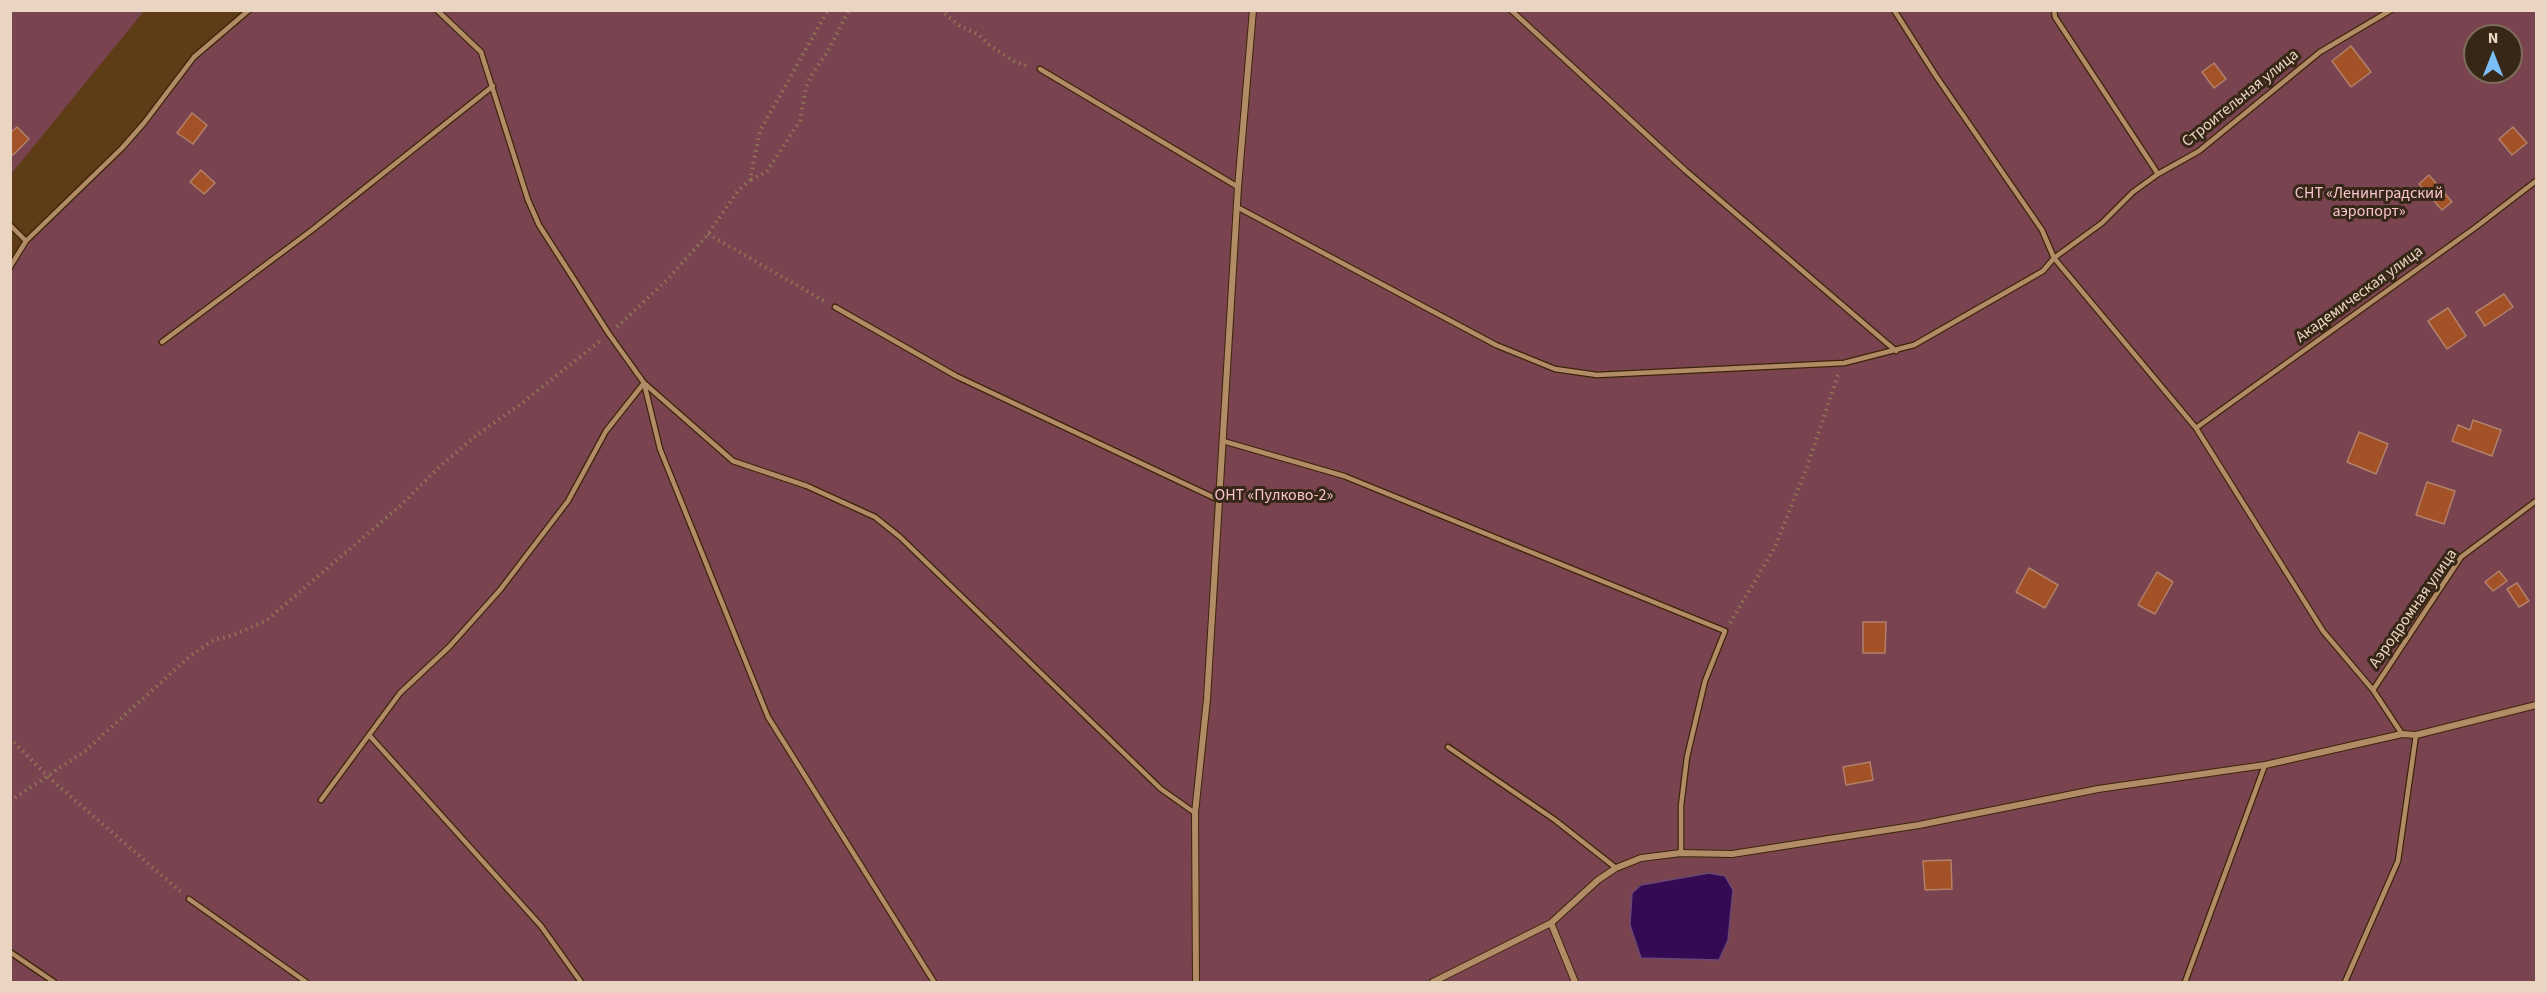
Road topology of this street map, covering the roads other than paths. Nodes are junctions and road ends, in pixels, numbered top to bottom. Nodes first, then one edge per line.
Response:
1 (249, 10) edge
2 (437, 10) edge
3 (1254, 10) edge
4 (1511, 10) edge
5 (1894, 10) edge
6 (2054, 10) edge
7 (2391, 10) edge
8 (1040, 69) road end
9 (493, 86) junction
10 (2158, 174) junction
11 (2536, 181) edge
12 (1238, 186) junction
13 (1237, 207) junction
14 (10, 225) edge
15 (26, 241) junction
16 (2054, 258) junction
17 (10, 267) edge
18 (835, 307) road end
19 (162, 342) dead end
20 (1896, 351) junction
21 (644, 383) junction
22 (2196, 428) junction
23 (1223, 441) junction
24 (1219, 500) junction
25 (2536, 501) edge
26 (2373, 690) junction
27 (2536, 705) edge
28 (2402, 734) junction
29 (369, 735) junction
30 (2416, 735) junction
31 (1448, 747) dead end
32 (2265, 765) junction
33 (321, 800) dead end
34 (1195, 813) junction
35 (1681, 853) junction
36 (1616, 868) junction
37 (189, 898) road end
38 (1551, 923) junction
39 (10, 952) edge
40 (54, 982) edge
41 (306, 982) edge
42 (581, 982) edge
43 (934, 982) edge
44 (1197, 982) edge
45 (1433, 982) edge
46 (1575, 982) edge
47 (2185, 982) edge
48 (2345, 982) edge

1 - 15 lane
2 - 9 lane
3 - 12 street
4 - 20 lane
5 - 16 lane
6 - 10 lane
7 - 10 lane, Строительная улица
8 - 12 lane
9 - 19 lane
9 - 21 lane
10 - 16 lane, Строительная улица
11 - 22 lane, Академическая улица
12 - 13 street
13 - 20 lane, Строительная улица
13 - 23 street
14 - 15 lane
15 - 17 lane
16 - 20 lane, Строительная улица
16 - 22 lane
18 - 24 lane
21 - 29 lane
21 - 34 lane
21 - 43 lane
22 - 26 lane
23 - 24 street
23 - 35 lane
24 - 34 street
25 - 26 lane, Аэродромная улица
26 - 28 lane
27 - 30 street
28 - 30 street
28 - 32 street
29 - 33 lane
29 - 42 lane
30 - 48 lane
31 - 36 lane
32 - 35 street
32 - 47 lane
34 - 44 street
35 - 36 street
36 - 38 street
37 - 41 lane
38 - 45 street
38 - 46 street
39 - 40 lane

